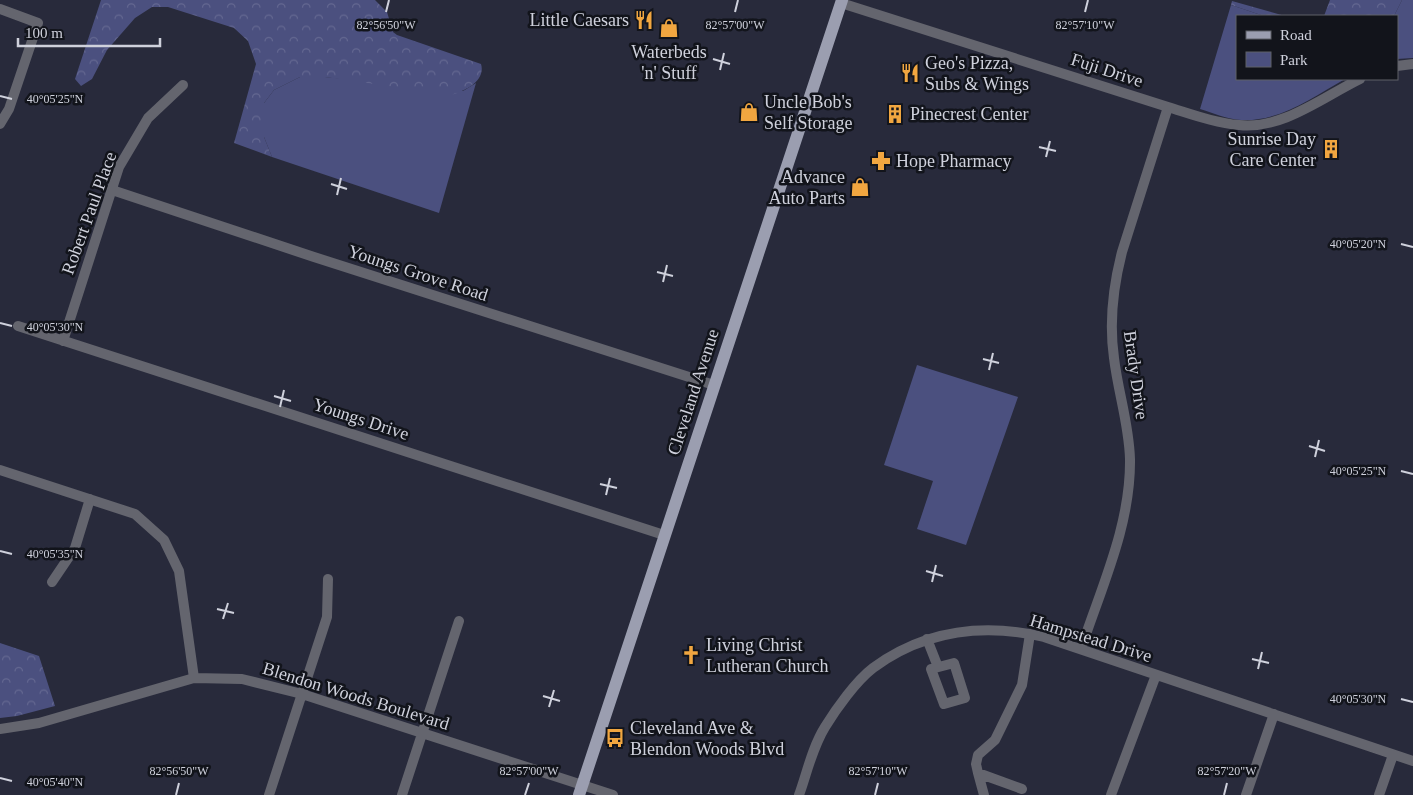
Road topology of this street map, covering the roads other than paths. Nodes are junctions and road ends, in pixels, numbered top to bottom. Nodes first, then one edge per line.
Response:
1 (841, 2) edge
2 (0, 9) edge
3 (1413, 64) edge
4 (1398, 66) edge
5 (1358, 80) edge
6 (183, 85) dead end
7 (1168, 107) junction
8 (0, 124) edge
9 (112, 190) junction
10 (18, 326) dead end
11 (63, 341) junction
12 (714, 385) junction
13 (0, 470) edge
14 (90, 499) junction
15 (664, 535) junction
16 (328, 579) dead end
17 (52, 582) dead end
18 (459, 621) dead end
19 (1030, 634) junction
20 (927, 639) junction
21 (1081, 649) junction
22 (938, 667) dead end
23 (1156, 675) junction
24 (194, 678) junction
25 (302, 694) junction
26 (1274, 714) junction
27 (0, 729) edge
28 (422, 733) junction
29 (1393, 755) junction
30 (1413, 761) edge
31 (978, 773) junction
32 (580, 790) edge
33 (269, 795) edge
34 (402, 795) edge
35 (613, 795) edge
36 (799, 795) edge
37 (984, 795) edge
38 (1013, 795) edge
39 (1112, 795) edge
40 (1246, 795) edge
41 (1379, 795) edge

1 - 7 street, Fuji Drive
1 - 12 main road, Cleveland Avenue
2 - 8 street
3 - 4 street
5 - 7 street, Fuji Drive
6 - 9 street, Robert Paul Place
7 - 21 street, Brady Drive
9 - 11 street, Robert Paul Place
9 - 12 street, Youngs Grove Road
10 - 11 street, Youngs Drive
11 - 15 street, Youngs Drive
12 - 15 main road, Cleveland Avenue
13 - 14 street
14 - 17 street
14 - 24 street
15 - 32 main road, Cleveland Avenue
16 - 25 street
18 - 28 street
19 - 20 street, Hampstead Drive
19 - 21 street, Hampstead Drive
19 - 31 street
20 - 22 street
20 - 36 street, Hampstead Drive
21 - 23 street, Hampstead Drive
23 - 26 street, Hampstead Drive
23 - 39 street
24 - 25 street, Blendon Woods Boulevard
24 - 27 street, Blendon Woods Boulevard
25 - 28 street, Blendon Woods Boulevard
25 - 33 street
26 - 29 street, Hampstead Drive
26 - 40 street
28 - 32 street, Blendon Woods Boulevard
28 - 34 street
29 - 30 street, Hampstead Drive
29 - 41 street
31 - 37 street
31 - 38 street
32 - 35 street, Blendon Woods Boulevard

